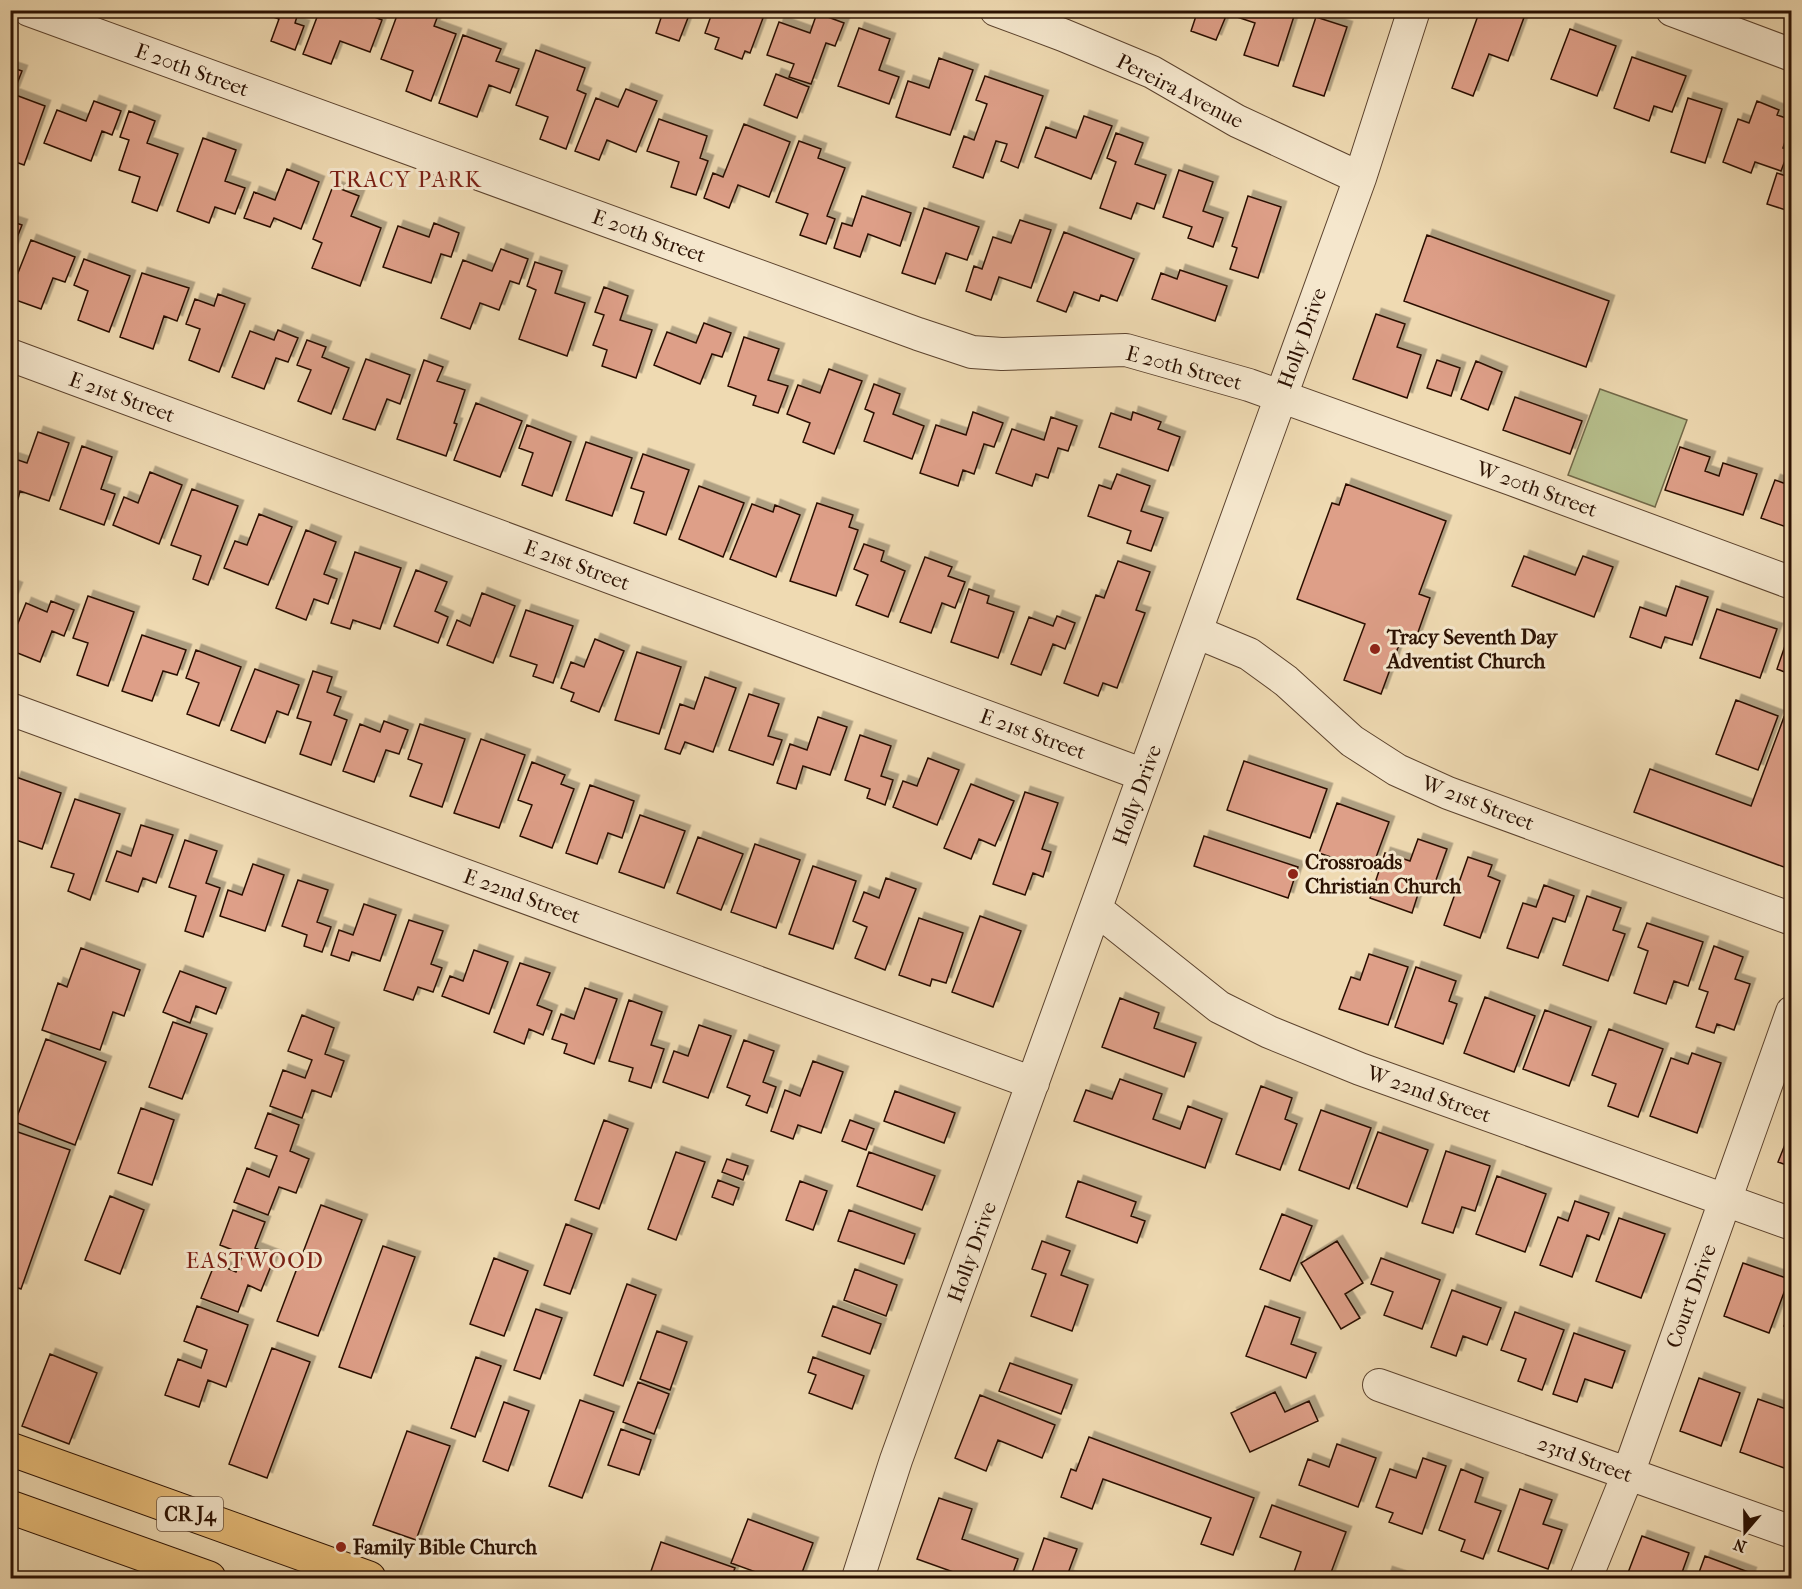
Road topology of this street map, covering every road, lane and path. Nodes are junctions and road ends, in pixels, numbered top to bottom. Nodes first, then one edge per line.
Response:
1 (29, 10) edge
2 (996, 10) edge
3 (1414, 10) edge
4 (1672, 10) edge
5 (1791, 55) edge
6 (1360, 178) junction
7 (10, 356) edge
8 (1280, 398) junction
9 (1791, 583) edge
10 (1196, 632) junction
11 (10, 709) edge
12 (1144, 775) junction
13 (1096, 909) junction
14 (1791, 919) edge
15 (1791, 1012) edge
16 (1033, 1083) junction
17 (1725, 1200) junction
18 (1791, 1224) edge
19 (1378, 1385) dead end
20 (10, 1449) edge
21 (1628, 1474) junction
22 (10, 1507) edge
23 (1791, 1532) edge
24 (209, 1578) edge
25 (369, 1578) edge
26 (858, 1578) edge
27 (1586, 1578) edge

1 - 8 street, E 20th Street
2 - 6 street, Pereira Avenue
3 - 6 street, Holly Drive
4 - 5 street
6 - 8 street, Holly Drive
7 - 12 street, E 21st Street
8 - 9 street, W 20th Street
8 - 10 street, Holly Drive
10 - 12 street, Holly Drive
10 - 14 street, W 21st Street
11 - 16 street, E 22nd Street
12 - 13 street, Holly Drive
13 - 16 street, Holly Drive
13 - 17 street, W 22nd Street
15 - 17 street, Court Drive
16 - 26 street, Holly Drive
17 - 18 street, W 22nd Street
17 - 21 street, Court Drive
19 - 21 street, 23rd Street
20 - 25 main road, CR J4
21 - 23 street, 23rd Street
21 - 27 street, Court Drive
22 - 24 main road, CR J4

